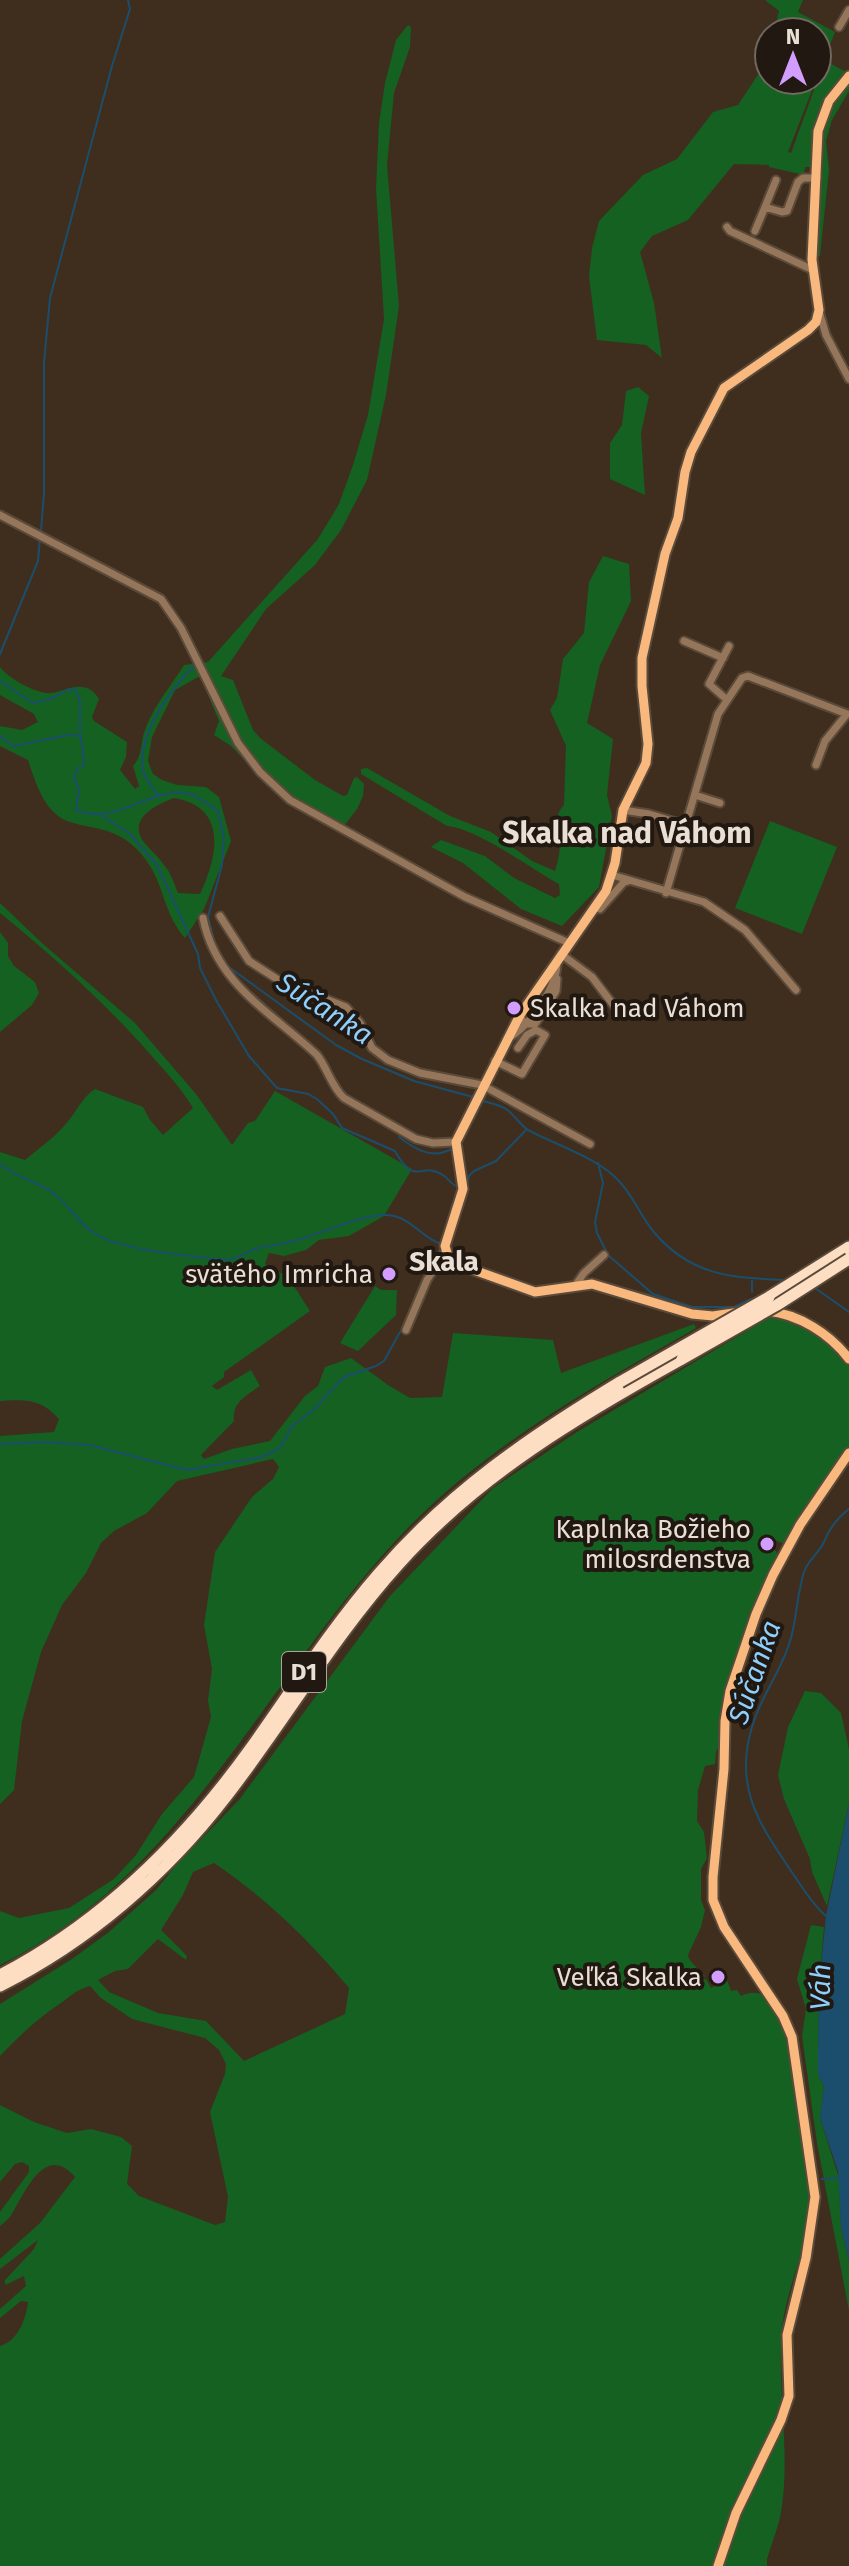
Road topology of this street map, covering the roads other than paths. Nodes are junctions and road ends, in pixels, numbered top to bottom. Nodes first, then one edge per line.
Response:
1 (849, 10) edge
2 (839, 27) dead end
3 (849, 76) edge
4 (817, 178) junction
5 (776, 180) dead end
6 (765, 207) junction
7 (727, 227) dead end
8 (755, 231) dead end
9 (813, 270) junction
10 (819, 310) junction
11 (808, 330) junction
12 (826, 335) junction
13 (849, 379) edge
14 (0, 515) edge
15 (684, 641) dead end
16 (729, 646) dead end
17 (723, 658) junction
18 (726, 699) junction
19 (816, 765) dead end
20 (695, 795) junction
21 (720, 803) dead end
22 (623, 810) junction
23 (686, 825) junction
24 (612, 875) junction
25 (631, 881) junction
26 (666, 893) junction
27 (596, 907) junction
28 (220, 916) dead end
29 (203, 918) dead end
30 (569, 943) junction
31 (559, 956) junction
32 (796, 990) dead end
33 (618, 1011) dead end
34 (520, 1015) junction
35 (526, 1025) junction
36 (505, 1041) junction
37 (518, 1048) junction
38 (532, 1055) junction
39 (495, 1061) junction
40 (480, 1090) junction
41 (456, 1142) junction
42 (590, 1144) dead end
43 (849, 1247) edge
44 (446, 1250) junction
45 (604, 1255) dead end
46 (849, 1259) edge
47 (453, 1262) junction
48 (432, 1272) junction
49 (575, 1286) junction
50 (406, 1330) dead end
51 (849, 1359) edge
52 (849, 1453) edge
53 (0, 1975) edge
54 (0, 1986) edge
55 (718, 2566) edge

1 - 2 street
3 - 4 main road
4 - 6 street
4 - 9 main road
5 - 6 street
6 - 8 street
7 - 9 street
9 - 10 main road
10 - 11 main road
10 - 12 street
11 - 12 street
11 - 22 main road
12 - 13 street
14 - 30 street
15 - 17 street
16 - 17 street
17 - 18 street
18 - 19 street
18 - 20 street
20 - 21 street
20 - 23 street
22 - 23 street
22 - 24 main road
23 - 26 street
24 - 25 street
24 - 27 main road
25 - 26 street
25 - 27 street
26 - 32 street
27 - 30 main road
28 - 40 street
29 - 41 street
30 - 31 main road
31 - 33 street
31 - 34 main road
31 - 35 street
34 - 35 street
34 - 36 main road
35 - 36 street
36 - 37 street
36 - 39 main road
37 - 38 street
37 - 38 street
38 - 39 street
39 - 40 main road
40 - 41 main road
40 - 42 street
41 - 44 main road
43 - 53 highway, D1, bridge
44 - 47 main road
44 - 48 street
45 - 49 street
46 - 54 highway, D1, bridge
47 - 48 street
47 - 49 main road
48 - 50 street
49 - 51 main road
52 - 55 main road

